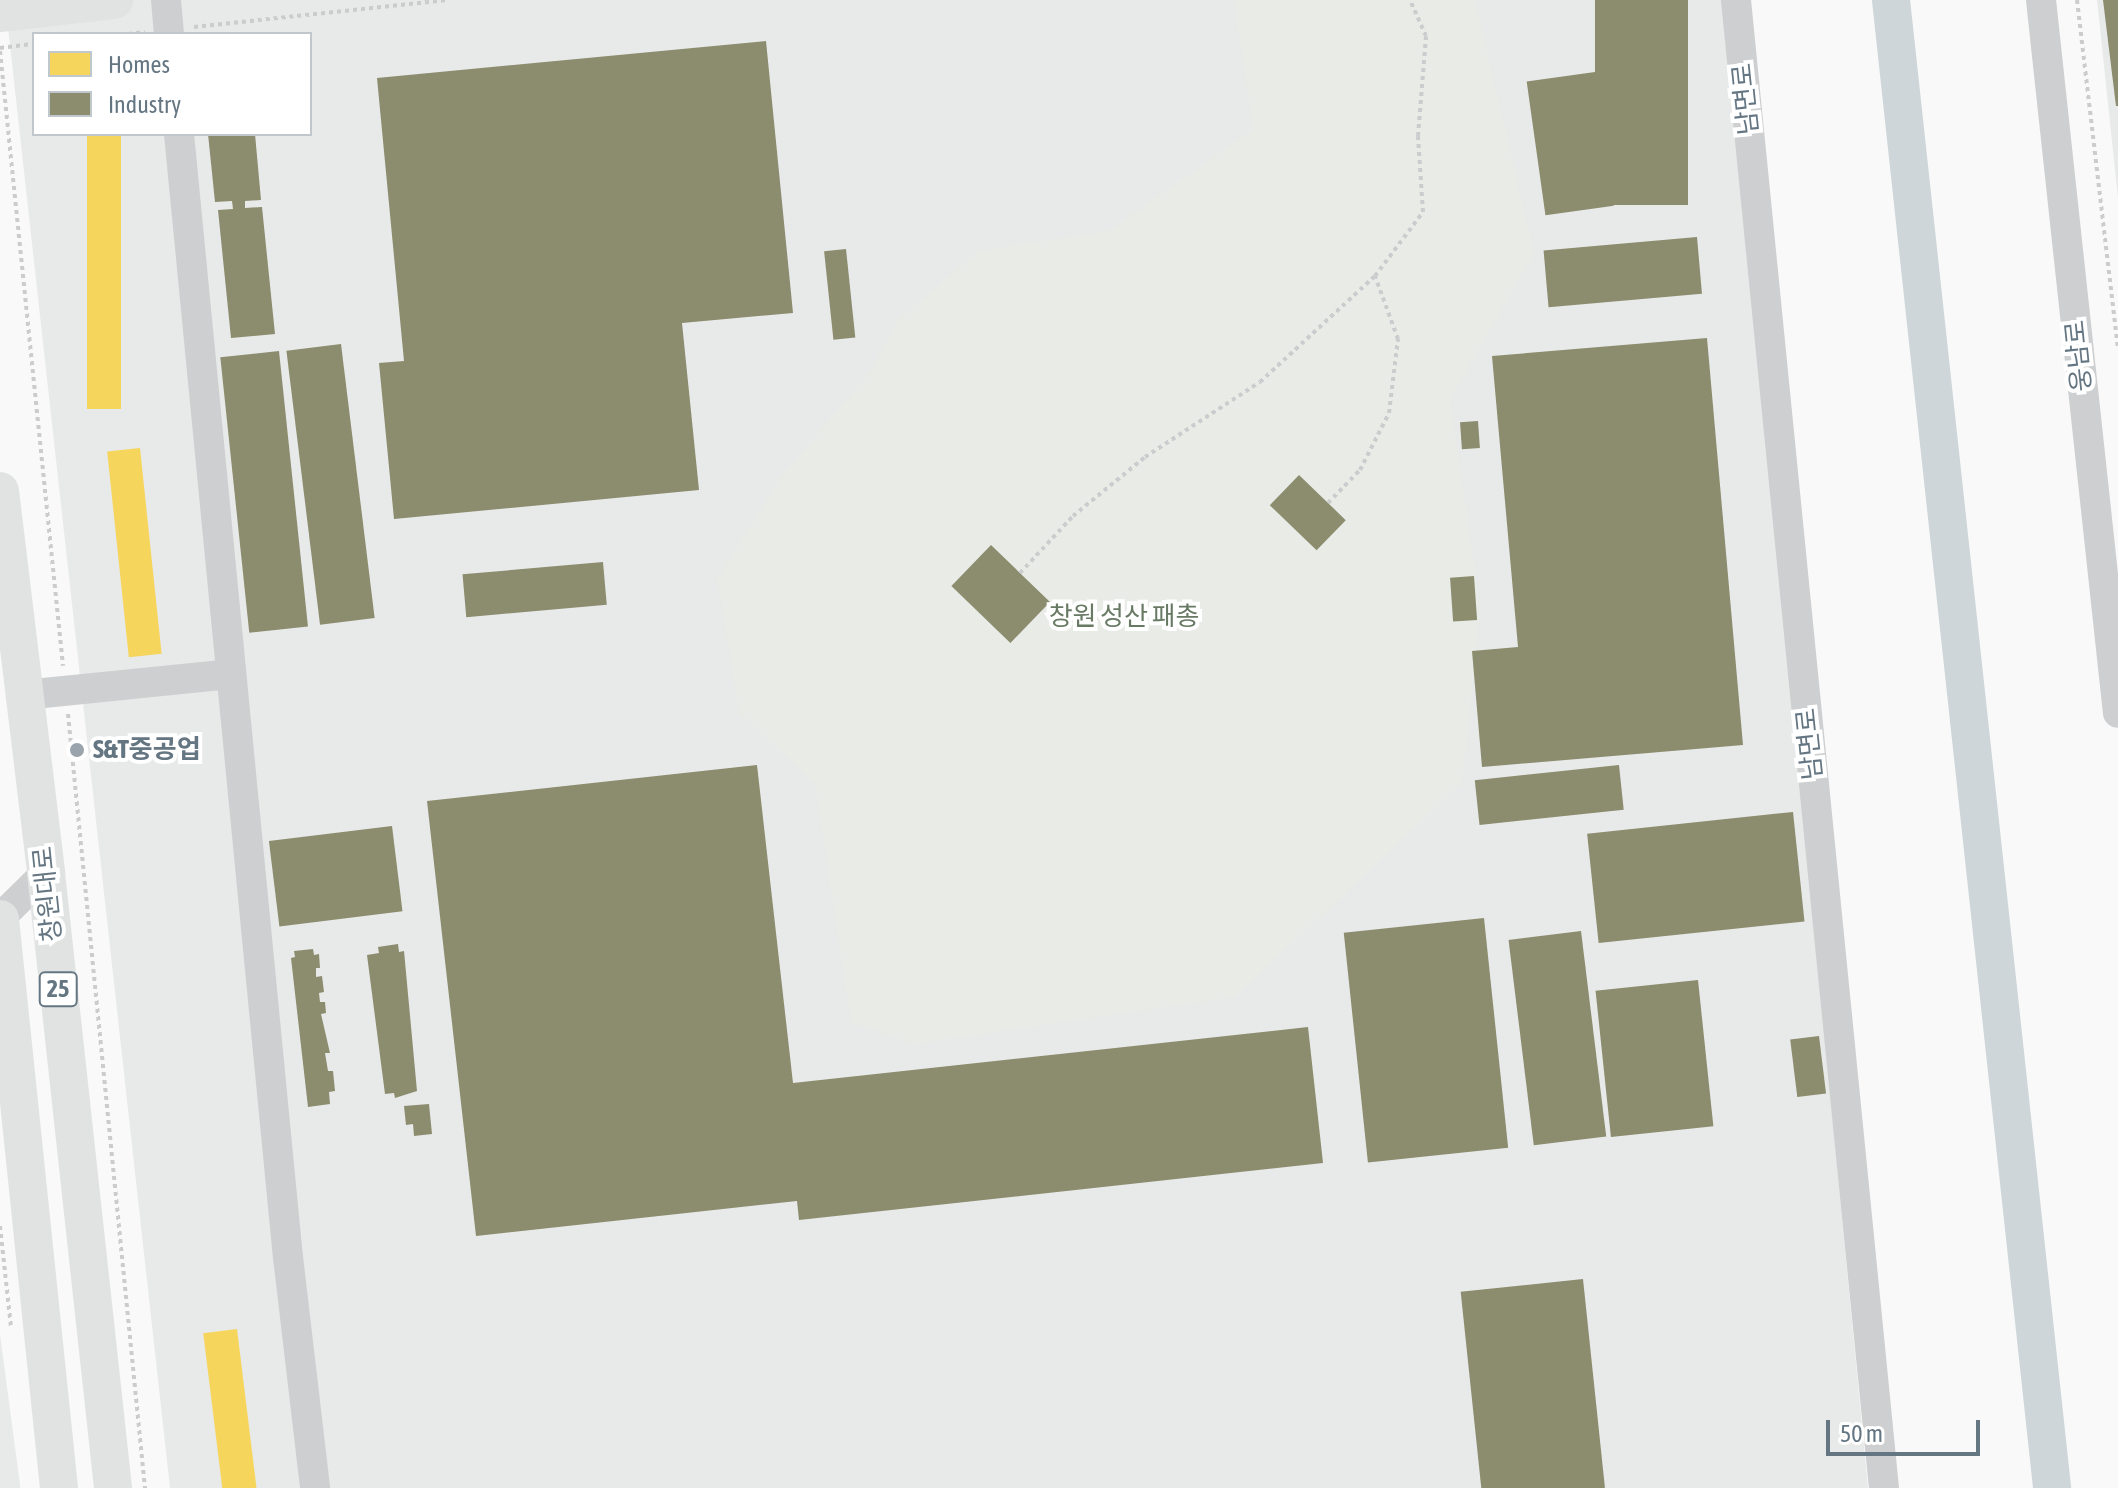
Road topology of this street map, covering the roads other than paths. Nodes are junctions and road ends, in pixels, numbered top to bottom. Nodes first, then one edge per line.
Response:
1 (114, 0) edge
2 (1736, 0) edge
3 (2041, 0) edge
4 (0, 13) edge
5 (179, 136) edge
6 (0, 491) edge
7 (230, 674) junction
8 (24, 695) junction
9 (2118, 713) edge
10 (46, 873) junction
11 (0, 918) edge
12 (59, 1488) edge
13 (113, 1488) edge
14 (315, 1488) edge
15 (1884, 1488) edge

1 - 4 main road
2 - 15 street, 남면로
3 - 9 street, 웅남로
5 - 7 street
6 - 8 main road, 창원대로 / 25
7 - 8 street
7 - 14 street
8 - 10 main road, 창원대로 / 25
10 - 11 street
10 - 13 main road, 창원대로 / 25
11 - 12 main road, 창원대로 / 25

